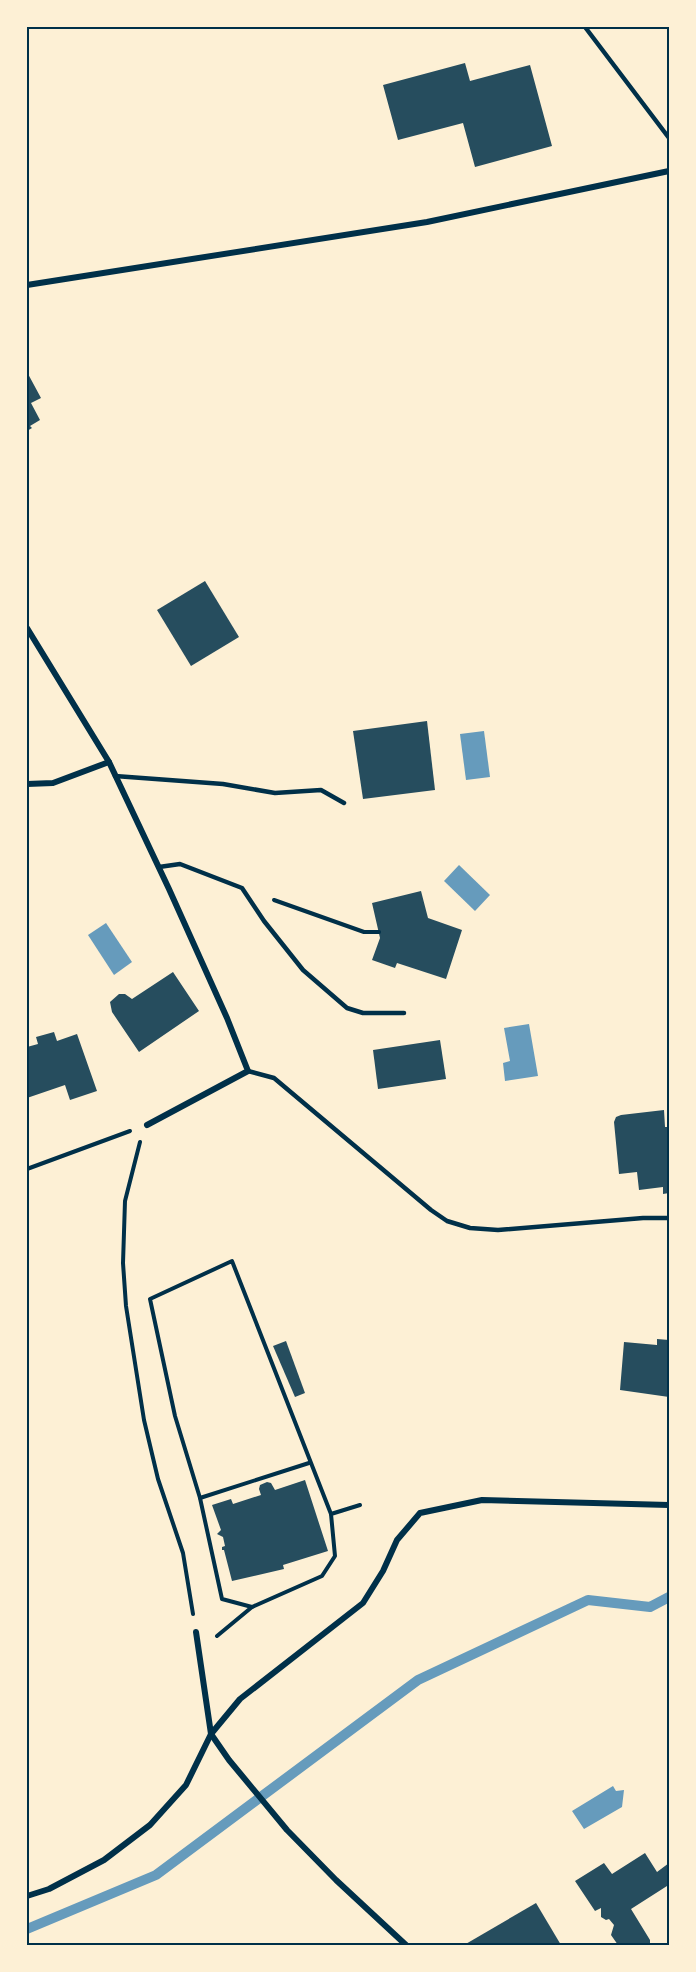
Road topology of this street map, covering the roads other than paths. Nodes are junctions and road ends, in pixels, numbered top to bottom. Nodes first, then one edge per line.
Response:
1 (585, 27) edge
2 (669, 138) edge
3 (669, 171) edge
4 (27, 285) edge
5 (27, 628) edge
6 (109, 762) junction
7 (115, 776) junction
8 (27, 784) edge
9 (344, 802) dead end
10 (159, 867) junction
11 (404, 1013) dead end
12 (248, 1071) junction
13 (147, 1125) road end
14 (669, 1218) edge
15 (669, 1505) edge
16 (196, 1632) road end
17 (211, 1734) junction
18 (27, 1896) edge
19 (406, 1945) edge

1 - 2 lane
3 - 4 street
5 - 6 street
6 - 7 street
6 - 8 street
7 - 9 lane
7 - 10 street
10 - 11 lane
10 - 12 street
12 - 13 street
12 - 14 lane
15 - 17 street
16 - 17 street
17 - 18 street
17 - 19 street

